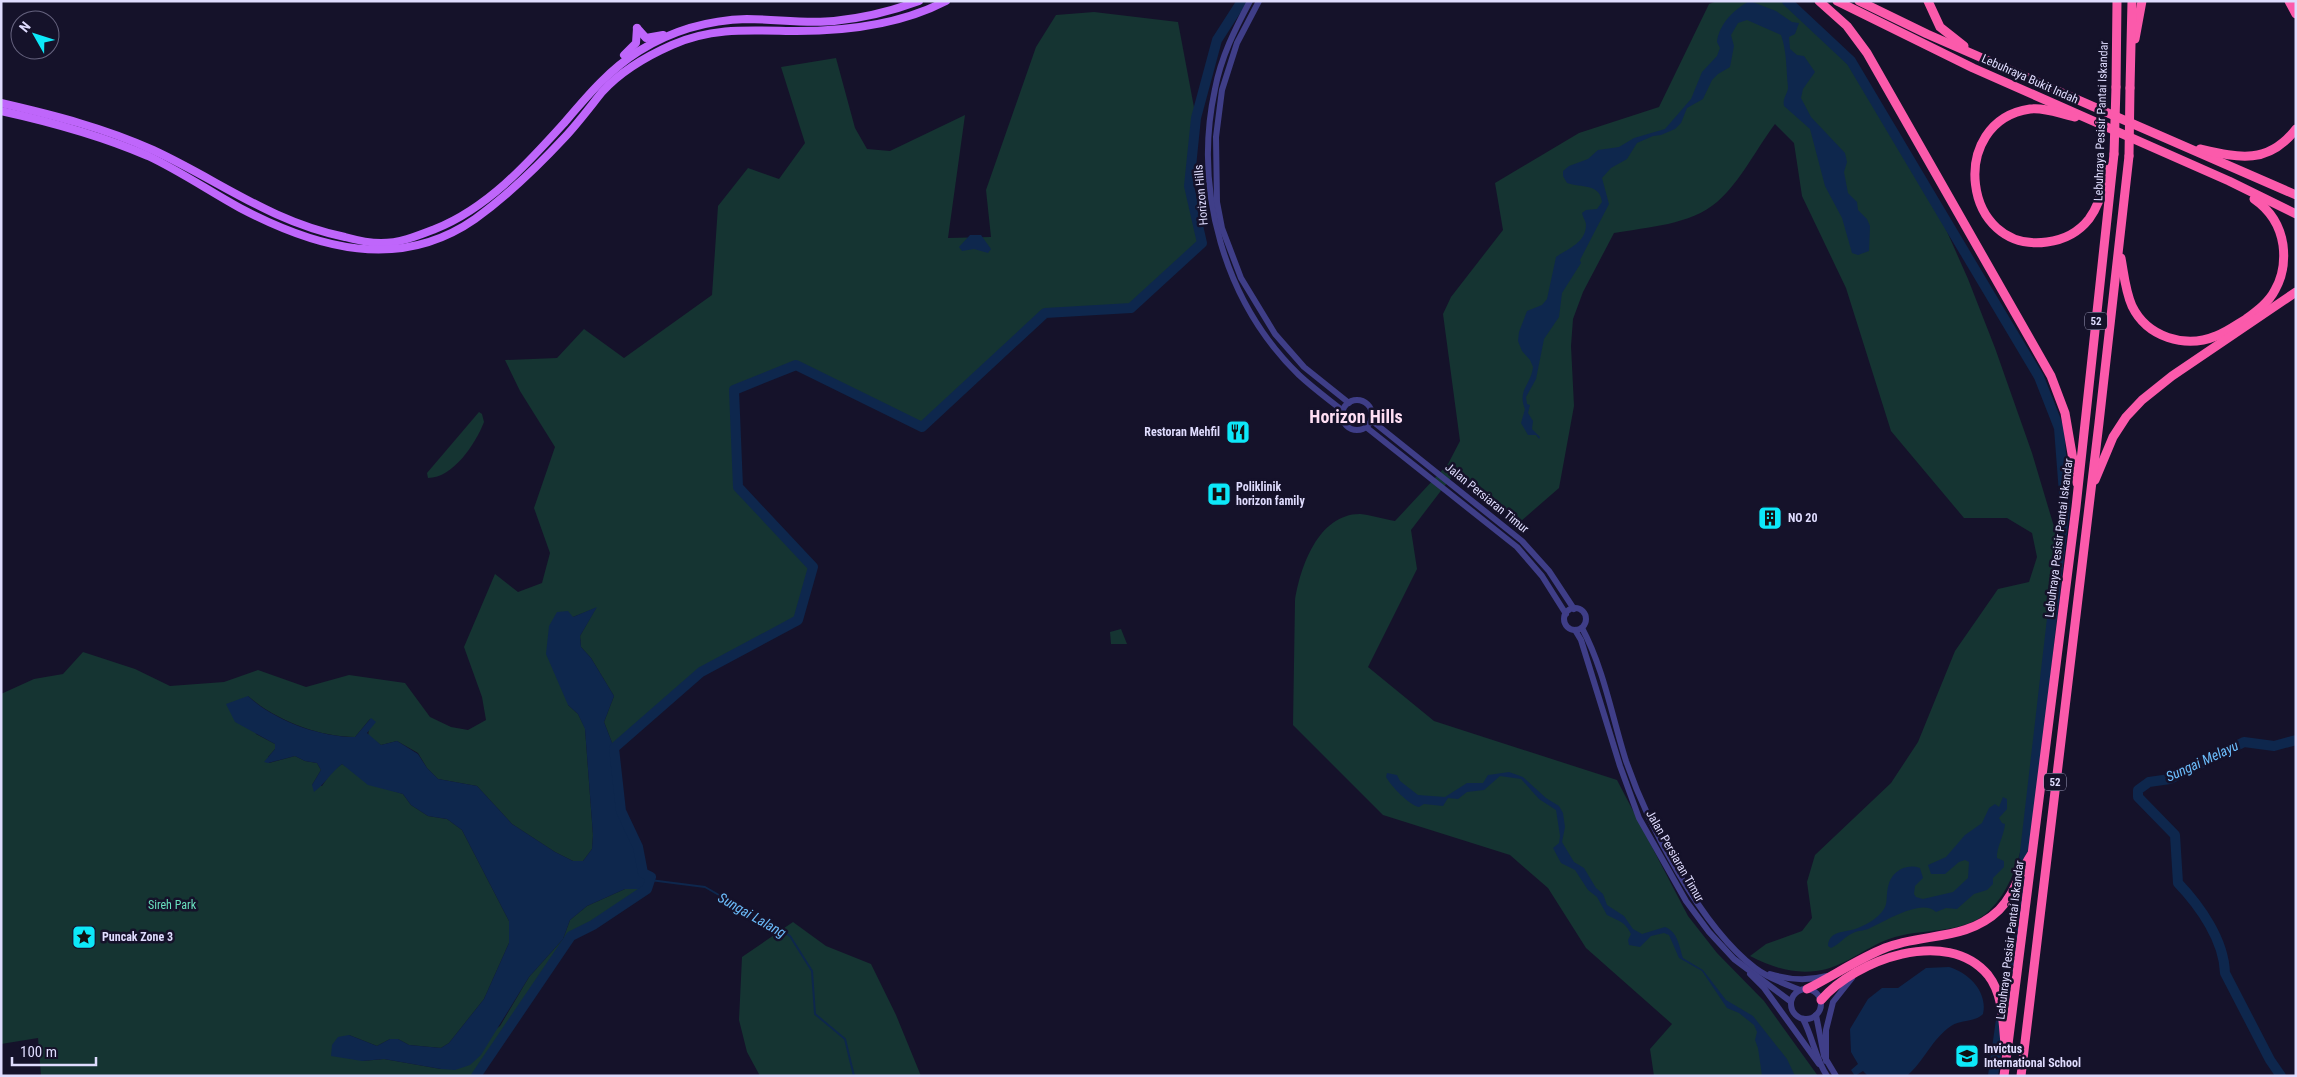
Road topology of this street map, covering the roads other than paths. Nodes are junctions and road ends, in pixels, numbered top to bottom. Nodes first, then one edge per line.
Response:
1 (919, 1) edge
2 (946, 1) edge
3 (1250, 1) edge
4 (1259, 1) edge
5 (1819, 1) edge
6 (1838, 1) edge
7 (1858, 1) edge
8 (1928, 1) edge
9 (2116, 1) edge
10 (2132, 1) edge
11 (2142, 1) edge
12 (2289, 1) edge
13 (2296, 14) edge
14 (690, 28) junction
15 (2131, 58) junction
16 (1986, 59) junction
17 (598, 82) junction
18 (1, 103) edge
19 (1, 111) edge
20 (2092, 120) junction
21 (2296, 129) edge
22 (2185, 146) junction
23 (2114, 156) junction
24 (2229, 181) junction
25 (2296, 195) edge
26 (2296, 214) edge
27 (2119, 250) junction
28 (2296, 292) edge
29 (1349, 403) junction
30 (1343, 411) junction
31 (1371, 420) junction
32 (1366, 426) junction
33 (2078, 488) junction
34 (2091, 489) junction
35 (1574, 609) junction
36 (1566, 614) junction
37 (1579, 629) junction
38 (2034, 850) junction
39 (1734, 959) junction
40 (1757, 970) junction
41 (1838, 973) junction
42 (1855, 975) junction
43 (1804, 989) junction
44 (1820, 1000) junction
45 (1790, 1001) junction
46 (1816, 1015) junction
47 (1803, 1020) junction
48 (2007, 1059) junction
49 (1826, 1061) junction
50 (1819, 1064) junction
51 (1827, 1076) edge
52 (1836, 1076) edge
53 (2004, 1076) edge
54 (2021, 1076) edge

1 - 14 main road
2 - 19 main road
3 - 30 street, Horizon Hills
4 - 29 street, Horizon Hills
5 - 33 highway
6 - 20 highway, Lebuhraya Bukit Indah
7 - 16 highway, Lebuhraya Bukit Indah
8 - 16 highway
9 - 23 highway, Lebuhraya Pesisir Pantai Iskandar / 52, bridge
10 - 15 highway, Lebuhraya Pesisir Pantai Iskandar / 52
11 - 15 highway
12 - 13 highway
14 - 17 main road
14 - 17 main road
15 - 27 highway, Lebuhraya Pesisir Pantai Iskandar / 52, bridge
16 - 22 highway, Lebuhraya Bukit Indah
17 - 18 main road
20 - 23 highway
20 - 24 highway, Lebuhraya Bukit Indah
21 - 22 highway
22 - 25 highway, Lebuhraya Bukit Indah
23 - 33 highway, Lebuhraya Pesisir Pantai Iskandar / 52
24 - 26 highway, Lebuhraya Bukit Indah
24 - 27 highway
27 - 34 highway, Lebuhraya Pesisir Pantai Iskandar / 52
28 - 34 highway
29 - 30 street
29 - 31 street, Horizon Hills
30 - 32 street, Horizon Hills
31 - 32 street
31 - 35 street, Jalan Persiaran Timur
32 - 36 street, Jalan Persiaran Timur
33 - 38 highway, Lebuhraya Pesisir Pantai Iskandar / 52
34 - 54 highway, Lebuhraya Pesisir Pantai Iskandar / 52
35 - 36 street
35 - 37 street, Jalan Persiaran Timur
36 - 37 street, Jalan Persiaran Timur
37 - 39 street, Jalan Persiaran Timur
37 - 40 street, Jalan Persiaran Timur
38 - 41 highway
38 - 48 highway, Lebuhraya Pesisir Pantai Iskandar / 52
39 - 45 street, Jalan Persiaran Timur
39 - 50 street
40 - 41 street
40 - 43 street, Jalan Persiaran Timur
41 - 43 highway
42 - 44 highway
42 - 48 highway
42 - 49 street
43 - 44 street
43 - 45 street
44 - 46 street
45 - 47 street
46 - 47 street
46 - 49 street
47 - 50 street
48 - 53 highway, Lebuhraya Pesisir Pantai Iskandar / 52
49 - 52 street
50 - 51 street

